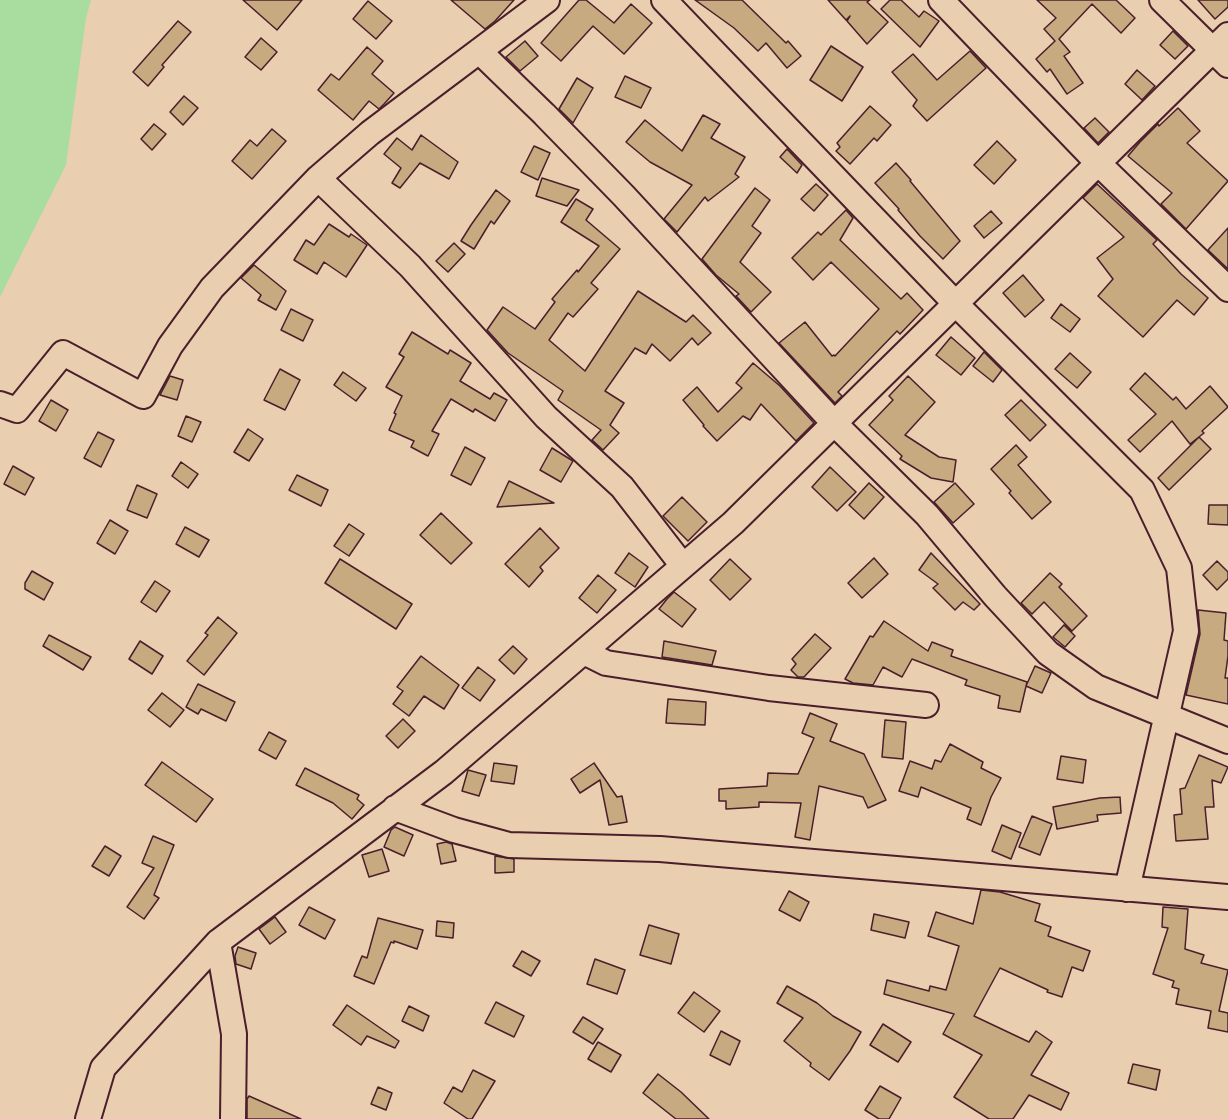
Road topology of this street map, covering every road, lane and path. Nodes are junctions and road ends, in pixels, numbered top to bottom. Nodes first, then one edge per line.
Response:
1 (547, 0) edge
2 (664, 0) edge
3 (941, 0) edge
4 (1162, 0) edge
5 (1223, 50) edge
6 (479, 51) junction
7 (1098, 163) junction
8 (318, 178) junction
9 (1228, 289) edge
10 (956, 304) junction
11 (0, 404) edge
12 (834, 423) junction
13 (683, 566) junction
14 (584, 652) junction
15 (926, 705) dead end
16 (1166, 717) junction
17 (1228, 741) edge
18 (395, 808) junction
19 (1126, 889) junction
20 (1228, 897) edge
21 (218, 942) junction
22 (88, 1119) edge
23 (233, 1119) edge

1 - 6 street
2 - 10 street
3 - 7 street
4 - 5 street
5 - 7 street
6 - 8 street
6 - 12 street
7 - 9 street
7 - 10 street
8 - 11 street
8 - 13 street
10 - 12 street
10 - 16 street
12 - 13 street
12 - 16 street
13 - 14 street
14 - 15 street
14 - 18 street
16 - 17 street
16 - 19 street
18 - 19 street
18 - 21 street
19 - 20 street
21 - 22 street
21 - 23 street

